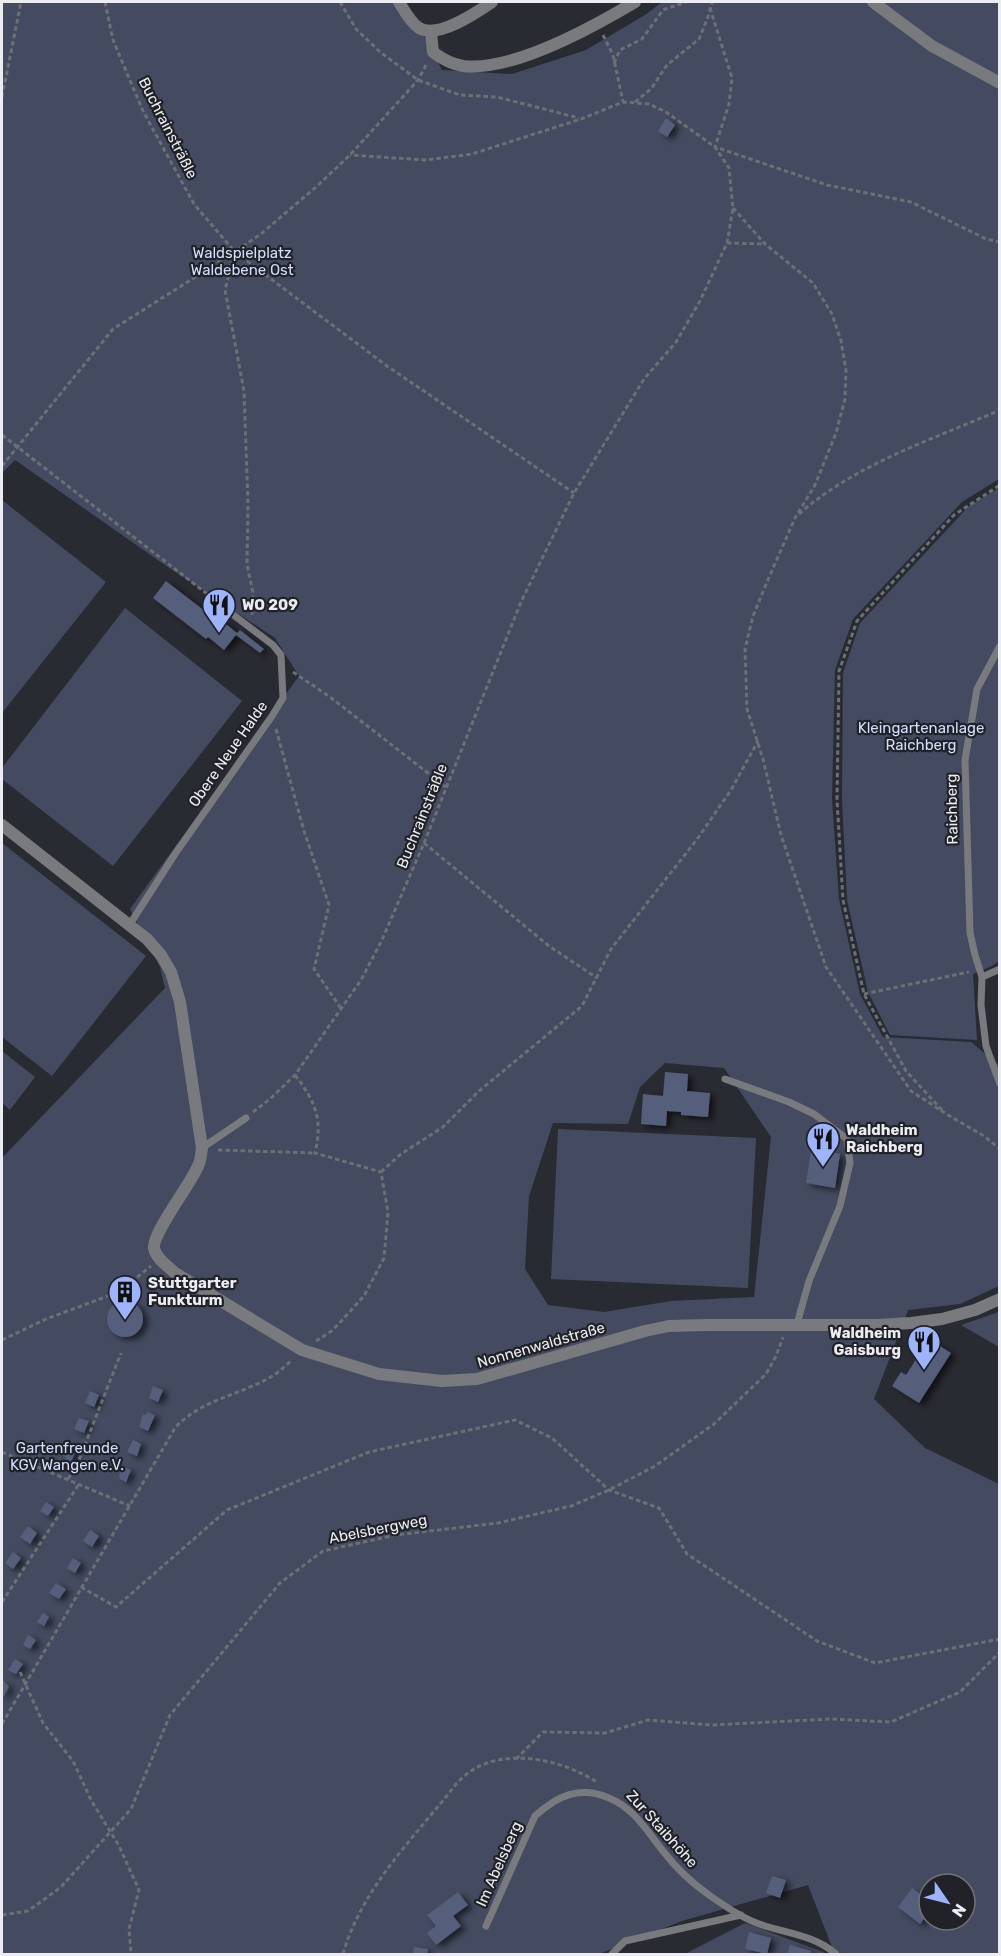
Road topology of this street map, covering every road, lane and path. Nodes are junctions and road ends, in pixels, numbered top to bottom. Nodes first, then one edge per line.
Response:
1 (21, 2) edge
2 (105, 2) edge
3 (340, 2) edge
4 (399, 2) edge
5 (492, 2) edge
6 (635, 2) edge
7 (686, 2) edge
8 (712, 2) edge
9 (873, 2) edge
10 (710, 8) junction
11 (596, 25) junction
12 (431, 32) junction
13 (614, 63) junction
14 (425, 66) dead end
15 (418, 80) junction
16 (999, 83) edge
17 (2, 97) edge
18 (623, 102) junction
19 (633, 103) junction
20 (580, 118) junction
21 (715, 147) junction
22 (350, 154) junction
23 (733, 208) junction
24 (999, 242) edge
25 (727, 243) junction
26 (765, 244) junction
27 (235, 252) junction
28 (999, 410) edge
29 (2, 435) edge
30 (18, 448) junction
31 (2, 466) edge
32 (999, 485) edge
33 (574, 493) junction
34 (795, 518) junction
35 (223, 607) joint
36 (250, 627) junction
37 (999, 645) edge
38 (282, 664) junction
39 (272, 716) junction
40 (758, 740) junction
41 (446, 788) junction
42 (2, 825) edge
43 (424, 843) junction
44 (130, 924) junction
45 (999, 969) edge
46 (981, 973) junction
47 (597, 978) junction
48 (864, 994) junction
49 (342, 1010) junction
50 (295, 1075) junction
51 (725, 1079) dead end
52 (999, 1084) edge
53 (948, 1115) junction
54 (246, 1118) joint
55 (202, 1148) junction
56 (999, 1149) edge
57 (315, 1153) junction
58 (381, 1172) junction
59 (159, 1259) junction
60 (999, 1299) edge
61 (792, 1324) junction
62 (2, 1340) edge
63 (302, 1350) junction
64 (121, 1353) dead end
65 (2, 1452) edge
66 (68, 1479) junction
67 (79, 1484) junction
68 (609, 1490) junction
69 (130, 1506) junction
70 (81, 1587) junction
71 (2, 1602) edge
72 (999, 1640) edge
73 (999, 1652) edge
74 (20, 1672) dead end
75 (26, 1683) junction
76 (2, 1724) edge
77 (516, 1759) junction
78 (600, 1784) dead end
79 (633, 1813) joint
80 (110, 1832) junction
81 (2, 1915) edge
82 (741, 1915) junction
83 (486, 1926) dead end
84 (131, 1954) edge
85 (343, 1954) edge
86 (612, 1954) edge
87 (836, 1954) edge

1 - 17 path
2 - 27 path, Buchrainsträßle
3 - 15 path
4 - 12 street
5 - 12 street
6 - 11 street
7 - 13 path
8 - 10 path
9 - 16 street
10 - 19 path
10 - 21 path
11 - 12 street
11 - 13 path
13 - 18 path
14 - 15 path
15 - 20 path
15 - 22 path
18 - 19 path
18 - 20 path
19 - 21 path
20 - 22 path
21 - 23 path, Buchrainsträßle
21 - 24 path
22 - 27 path
23 - 25 path, Buchrainsträßle
23 - 26 path
25 - 26 path
25 - 33 path, Buchrainsträßle
26 - 34 path
27 - 30 path
27 - 33 path, Buchrainsträßle
27 - 36 path
28 - 34 path
29 - 30 path
30 - 31 path
30 - 35 path
32 - 48 path
33 - 41 path, Buchrainsträßle
34 - 40 path
35 - 36 lane
36 - 38 lane
37 - 46 lane, Raichberg
38 - 39 lane, Obere Neue Halde
38 - 41 path
39 - 44 lane, Obere Neue Halde
39 - 49 path
40 - 47 path
40 - 53 path
41 - 43 path, Buchrainsträßle
42 - 44 street
43 - 47 path
43 - 49 path, Buchrainsträßle
44 - 55 street
45 - 46 lane
46 - 48 path
46 - 52 lane, Raichberg
47 - 58 path
48 - 53 path
49 - 50 path, Buchrainsträßle
50 - 54 path, Buchrainsträßle
50 - 57 path
51 - 61 lane
53 - 56 path
54 - 55 lane
55 - 57 path
55 - 59 street
57 - 58 path
58 - 63 path
59 - 62 path
59 - 63 street, Nonnenwaldstraße
60 - 61 street, Nonnenwaldstraße
61 - 63 street, Nonnenwaldstraße
61 - 68 path, Abelsbergweg
63 - 69 path
64 - 66 path
65 - 66 path
66 - 67 path
67 - 69 path
67 - 71 path
68 - 70 path
68 - 72 path
68 - 80 path, Abelsbergweg
69 - 70 path
70 - 75 path
73 - 77 path
74 - 75 path
75 - 76 path
75 - 80 path
77 - 78 path
77 - 85 path
79 - 82 lane, Zur Staibhöhe
79 - 83 lane, Im Abelsberg
80 - 81 path, Abelsbergweg
80 - 84 path
82 - 86 lane
82 - 87 lane, Zur Staibhöhe

